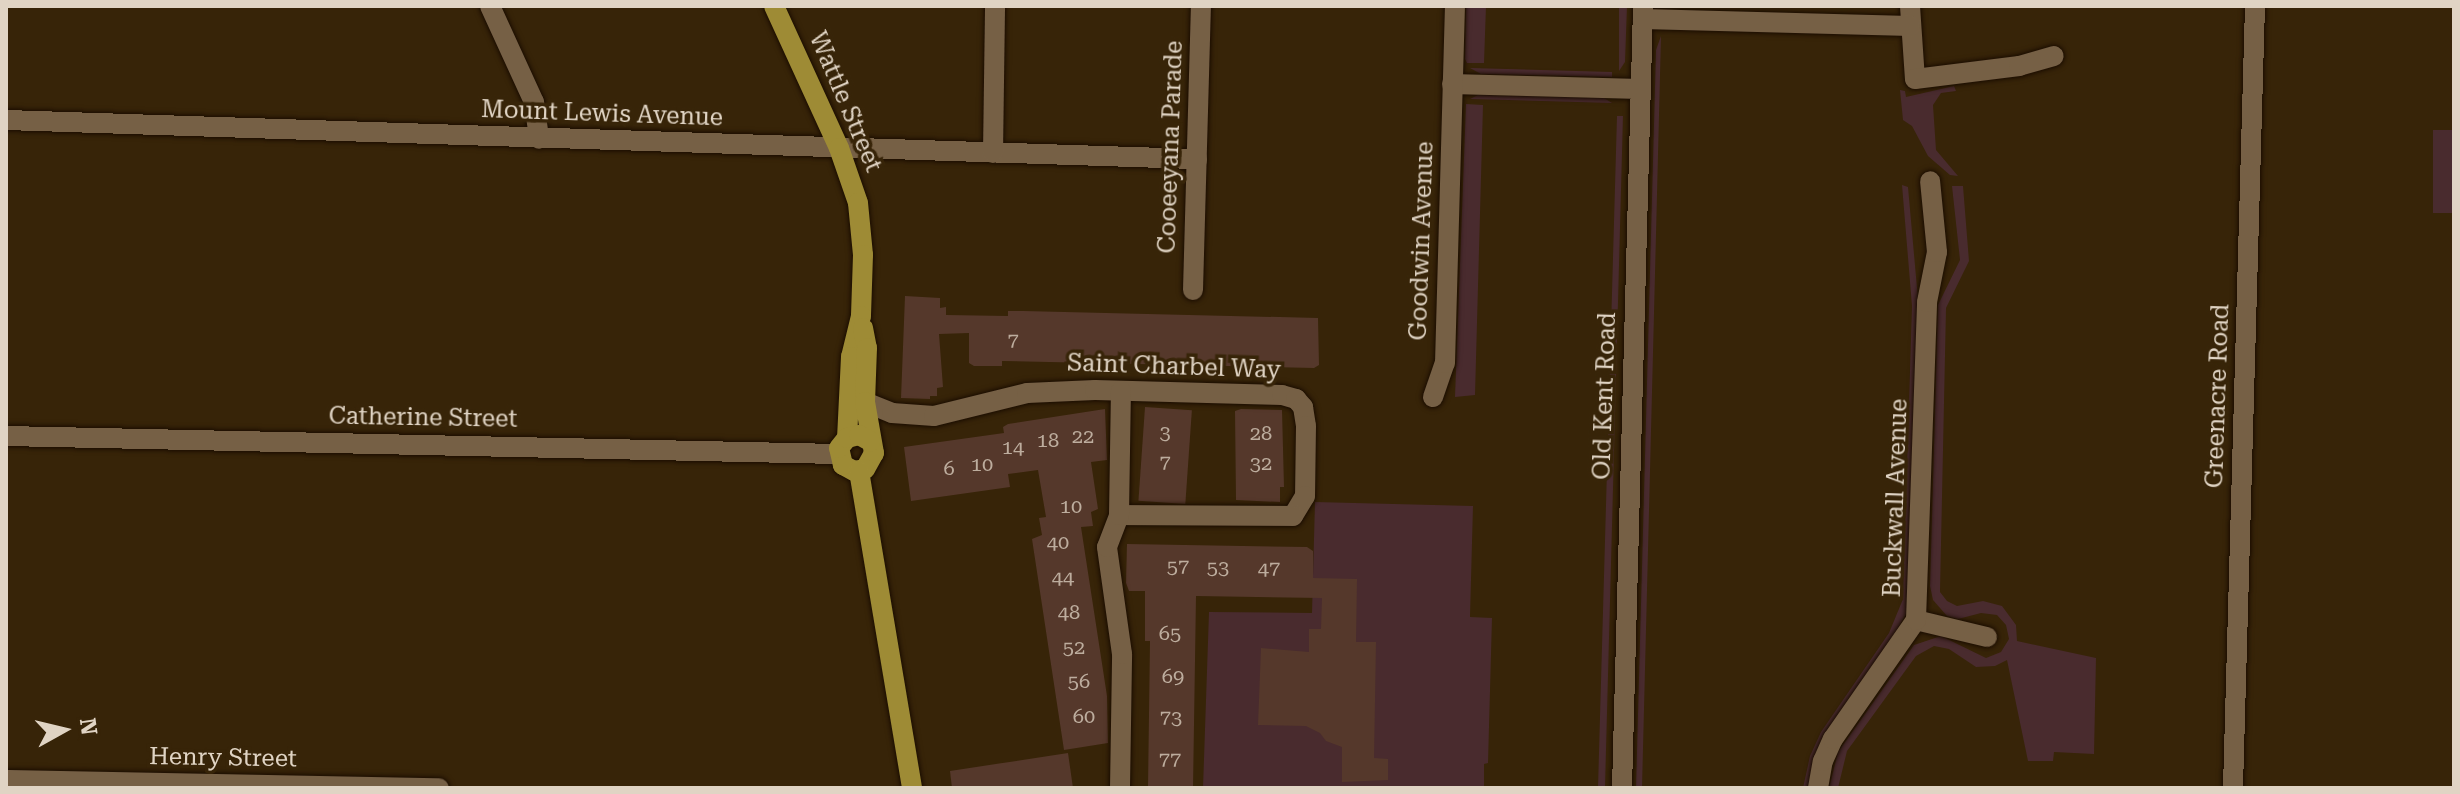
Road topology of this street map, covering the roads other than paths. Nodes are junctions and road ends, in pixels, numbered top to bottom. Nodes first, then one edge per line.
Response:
1 (490, 6) edge
2 (774, 6) edge
3 (995, 6) edge
4 (1201, 6) edge
5 (1455, 6) edge
6 (2255, 6) edge
7 (1643, 12) edge
8 (1910, 16) edge
9 (2054, 56) dead end
10 (1452, 84) junction
11 (1640, 89) junction
12 (6, 120) edge
13 (539, 139) junction
14 (839, 148) junction
15 (993, 153) junction
16 (1197, 159) junction
17 (1930, 181) dead end
18 (1193, 290) dead end
19 (861, 316) junction
20 (1121, 391) junction
21 (1433, 397) dead end
22 (865, 402) junction
23 (6, 436) edge
24 (870, 441) junction
25 (843, 446) junction
26 (859, 471) junction
27 (1119, 515) junction
28 (1916, 620) junction
29 (1987, 637) dead end
30 (6, 780) edge
31 (439, 788) edge
32 (912, 788) edge
33 (1120, 788) edge
34 (1622, 788) edge
35 (1818, 788) edge
36 (2233, 788) edge

1 - 13 street
2 - 14 main road, Wattle Street
3 - 15 street
4 - 16 street, Cooeeyana Parade
5 - 10 street, Goodwin Avenue
6 - 36 street, Greenacre Road
7 - 8 street
7 - 11 street, Old Kent Road
8 - 9 street
10 - 11 street
10 - 21 street, Goodwin Avenue
11 - 34 street, Old Kent Road
12 - 13 street, Mount Lewis Avenue
13 - 14 street, Mount Lewis Avenue
14 - 15 street, Mount Lewis Avenue
14 - 19 main road, Wattle Street
15 - 16 street, Mount Lewis Avenue
16 - 18 street, Cooeeyana Parade
17 - 28 street, Buckwall Avenue
19 - 22 main road, Wattle Street
19 - 25 main road, Wattle Street
20 - 22 street, Saint Charbel Way
20 - 27 street
20 - 27 street, Saint Charbel Way
22 - 24 main road, Wattle Street
23 - 25 street, Catherine Street
24 - 25 main road
24 - 26 main road
25 - 26 main road
26 - 32 main road
27 - 33 street
28 - 29 street
28 - 35 street, Buckwall Avenue
30 - 31 street, Henry Street

